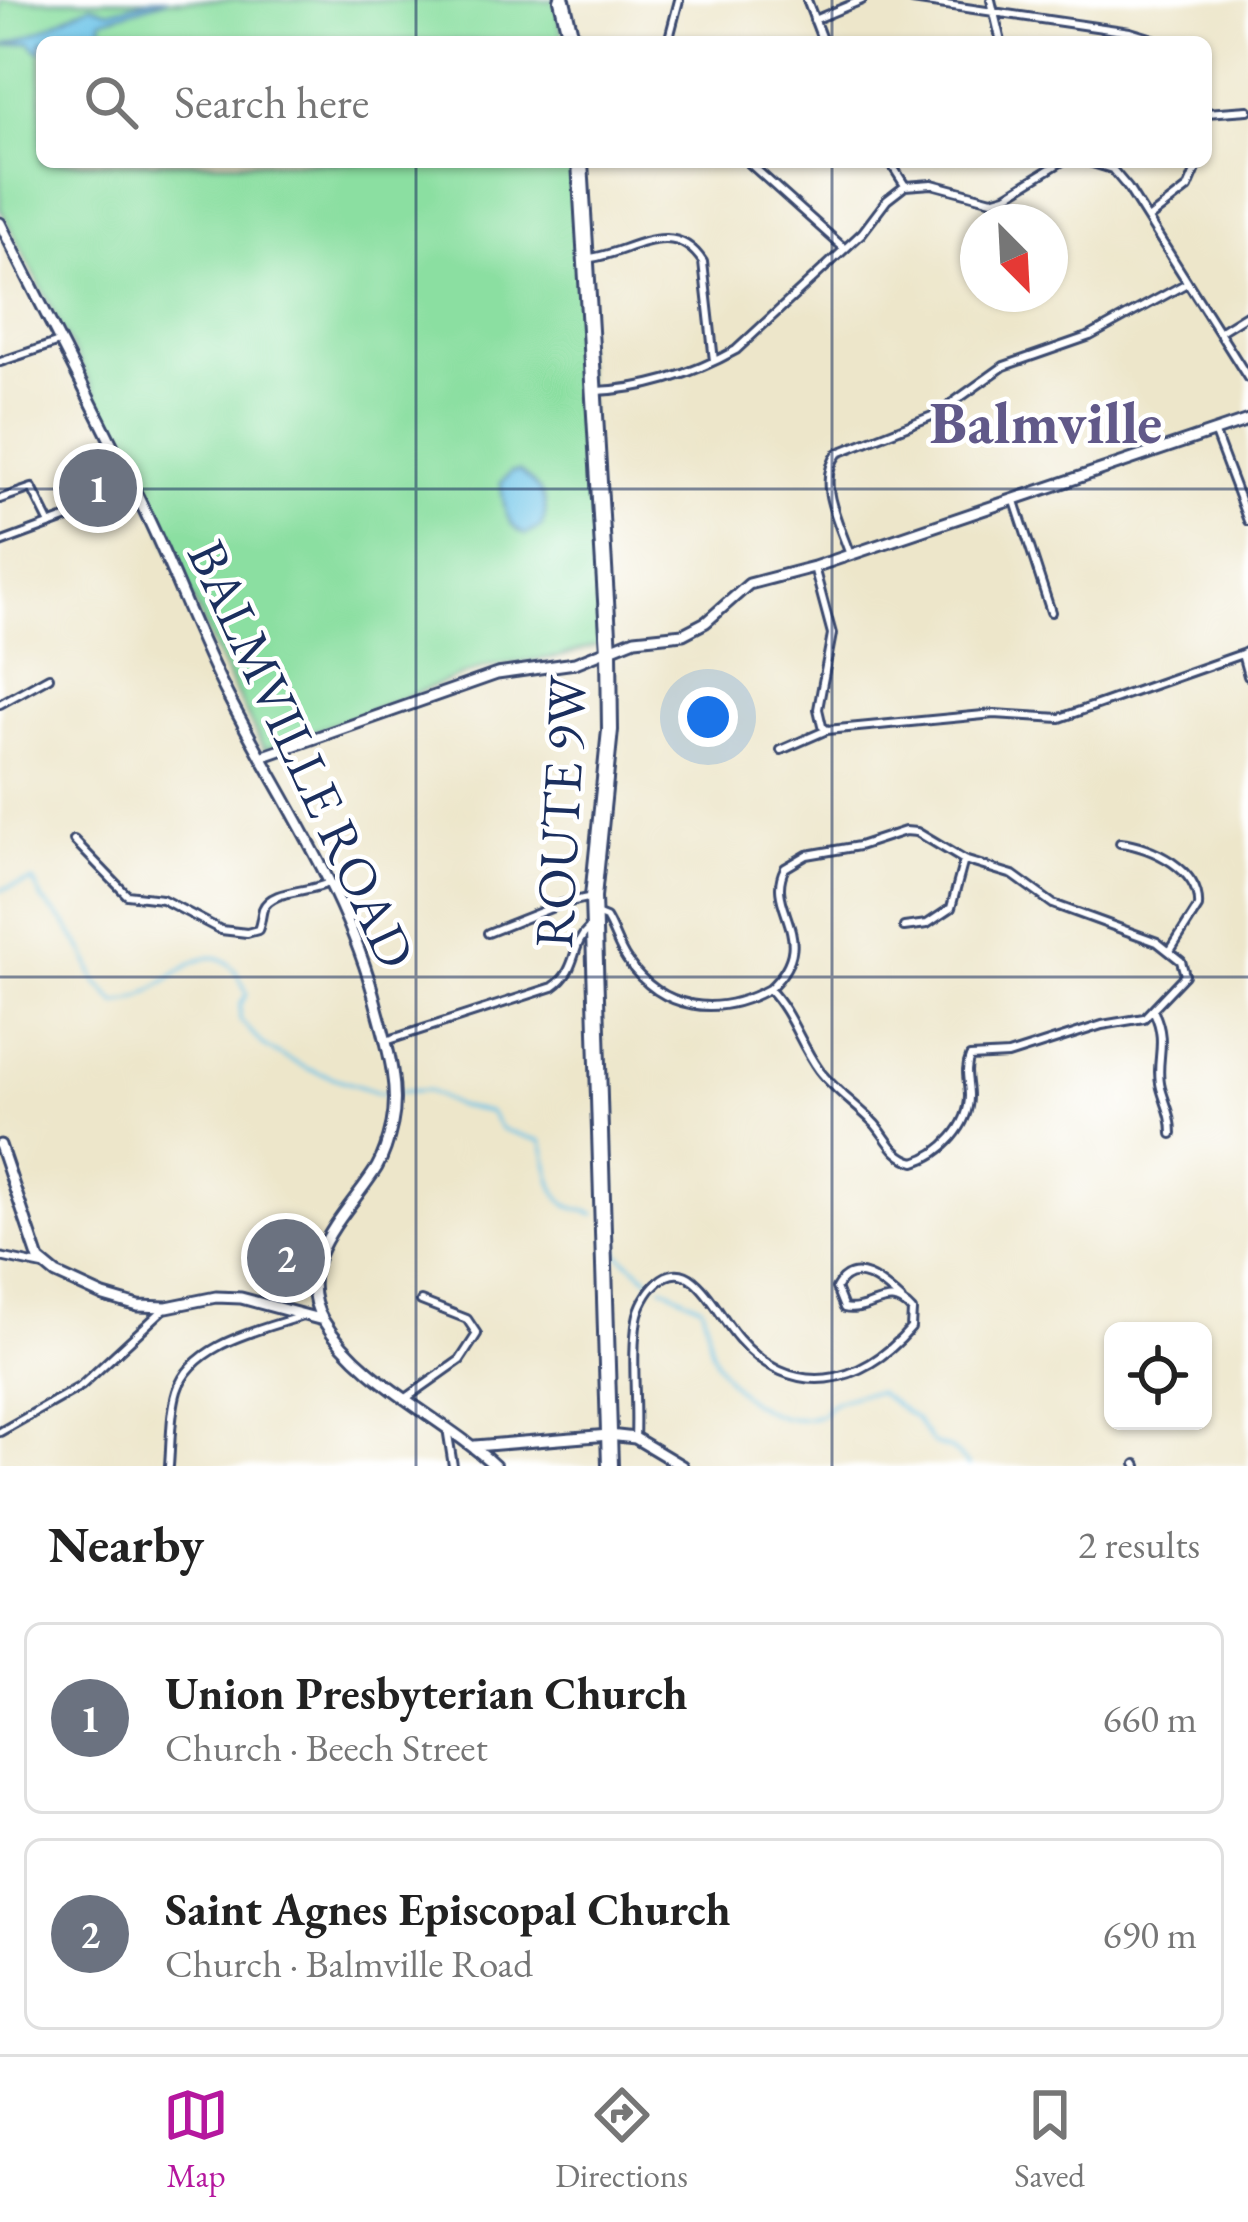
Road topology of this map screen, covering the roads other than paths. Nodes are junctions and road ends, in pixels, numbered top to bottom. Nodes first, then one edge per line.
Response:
1 (562, 0) edge
2 (679, 0) edge
3 (807, 0) edge
4 (862, 0) edge
5 (912, 0) edge
6 (991, 0) edge
7 (994, 11) junction
8 (814, 20) junction
9 (571, 36) edge
10 (670, 36) edge
11 (821, 36) edge
12 (1000, 36) edge
13 (1143, 36) edge
14 (1248, 110) edge
15 (1212, 113) edge
16 (580, 168) edge
17 (755, 168) edge
18 (894, 168) edge
19 (1032, 168) edge
20 (1049, 168) edge
21 (1104, 168) edge
22 (1196, 168) edge
23 (1034, 176) junction
24 (904, 186) junction
25 (1148, 219) junction
26 (0, 224) edge
27 (845, 249) junction
28 (584, 257) junction
29 (1187, 283) junction
30 (1248, 314) edge
31 (1219, 332) junction
32 (60, 341) junction
33 (0, 362) edge
34 (714, 363) junction
35 (1248, 378) edge
36 (592, 391) junction
37 (1248, 420) edge
38 (1214, 430) junction
39 (136, 493) junction
40 (1014, 498) junction
41 (0, 499) edge
42 (1248, 521) edge
43 (50, 524) junction
44 (0, 543) edge
45 (850, 555) junction
46 (814, 567) junction
47 (1052, 612) dead end
48 (609, 651) junction
49 (1245, 653) edge
50 (1248, 676) edge
51 (50, 677) dead end
52 (0, 704) edge
53 (827, 730) junction
54 (781, 749) dead end
55 (261, 757) junction
56 (74, 840) dead end
57 (1120, 843) dead end
58 (964, 860) junction
59 (330, 882) junction
60 (594, 912) junction
61 (904, 927) dead end
62 (488, 933) dead end
63 (1170, 951) junction
64 (770, 989) junction
65 (1154, 1012) junction
66 (386, 1041) junction
67 (1172, 1134) dead end
68 (0, 1145) edge
69 (0, 1257) edge
70 (44, 1266) junction
71 (901, 1300) junction
72 (421, 1301) dead end
73 (167, 1306) junction
74 (302, 1316) junction
75 (323, 1319) junction
76 (405, 1399) junction
77 (447, 1428) junction
78 (0, 1432) edge
79 (609, 1435) junction
80 (635, 1438) junction
81 (475, 1446) junction
82 (169, 1466) edge
83 (453, 1466) edge
84 (495, 1466) edge
85 (610, 1466) edge
86 (682, 1466) edge

1 - 9 highway
2 - 10 street
3 - 8 street
4 - 8 street
5 - 7 street
6 - 7 street
7 - 12 street
7 - 13 street
8 - 11 street
14 - 15 street
16 - 28 highway, ROUTE 9W
17 - 27 street
18 - 24 street
19 - 23 street
20 - 23 street
21 - 25 street
22 - 25 street
23 - 24 street
24 - 27 street
25 - 29 street
26 - 32 street, BALMVILLE ROAD
27 - 34 street
28 - 34 street
28 - 36 highway, ROUTE 9W
29 - 31 street
29 - 45 street
30 - 31 street
31 - 35 street
32 - 33 street
32 - 39 street, BALMVILLE ROAD
34 - 36 street
36 - 48 highway, ROUTE 9W
37 - 38 street
38 - 40 street
38 - 42 street
39 - 43 street
39 - 55 street, BALMVILLE ROAD
40 - 45 street
40 - 47 street
41 - 43 street
43 - 44 street
45 - 46 street
46 - 48 street
46 - 53 street
48 - 55 street
48 - 60 highway, ROUTE 9W
49 - 50 street
49 - 53 street
51 - 52 street
53 - 54 street
55 - 59 street, BALMVILLE ROAD
56 - 59 street
57 - 63 street
58 - 61 street
58 - 63 street
58 - 64 street
59 - 66 street, BALMVILLE ROAD
60 - 62 street
60 - 64 street
60 - 66 street
60 - 79 highway, ROUTE 9W
63 - 65 street
64 - 65 street
65 - 67 street
66 - 75 street, BALMVILLE ROAD
68 - 70 street
69 - 70 street
70 - 73 street
71 - 71 street
71 - 80 street
72 - 76 street
73 - 74 street
73 - 78 street
74 - 75 street
74 - 82 street
75 - 76 street
76 - 77 street
77 - 81 street
77 - 83 street
79 - 80 street
79 - 81 street
79 - 85 highway, ROUTE 9W
80 - 86 street
81 - 84 street

